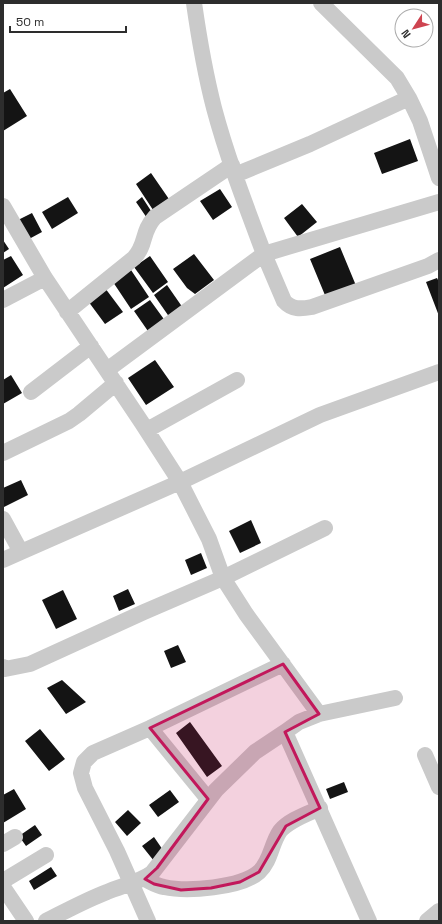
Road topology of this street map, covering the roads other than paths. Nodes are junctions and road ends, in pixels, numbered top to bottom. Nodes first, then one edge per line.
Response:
1 (194, 3) edge
2 (321, 3) edge
3 (409, 98) junction
4 (234, 170) junction
5 (439, 178) edge
6 (439, 202) edge
7 (3, 206) edge
8 (264, 254) junction
9 (439, 260) edge
10 (45, 278) junction
11 (3, 300) edge
12 (67, 312) junction
13 (91, 346) junction
14 (439, 372) edge
15 (112, 377) junction
16 (237, 380) dead end
17 (31, 392) dead end
18 (147, 430) junction
19 (3, 453) edge
20 (180, 482) junction
21 (3, 518) edge
22 (325, 528) dead end
23 (21, 552) junction
24 (3, 560) edge
25 (223, 578) junction
26 (283, 664) junction
27 (3, 667) edge
28 (395, 698) dead end
29 (319, 714) junction
30 (150, 728) junction
31 (285, 732) junction
32 (425, 755) dead end
33 (439, 787) edge
34 (208, 800) junction
35 (320, 808) junction
36 (46, 855) dead end
37 (3, 881) edge
38 (138, 881) junction
39 (3, 887) edge
40 (439, 911) edge
41 (26, 921) edge
42 (46, 921) edge
43 (148, 921) edge
44 (369, 921) edge
45 (427, 921) edge

1 - 4 street
2 - 3 street
3 - 4 street
3 - 5 street
4 - 8 street
4 - 12 street
6 - 8 street
7 - 10 street
8 - 9 street
8 - 15 street
10 - 11 street
10 - 12 street
12 - 13 street
13 - 15 street
13 - 17 street
14 - 20 street
15 - 18 street
15 - 19 street
16 - 18 street
18 - 20 street
20 - 23 street
20 - 25 street
21 - 23 street
22 - 25 street
23 - 24 street
25 - 26 street
25 - 27 street
26 - 29 street
26 - 30 street
28 - 29 street
29 - 31 street
30 - 34 street
30 - 38 street
31 - 34 street
31 - 35 street
32 - 33 street
34 - 38 street
35 - 38 street
35 - 44 street
36 - 37 street
38 - 42 street
38 - 43 street
39 - 41 street
40 - 45 street

